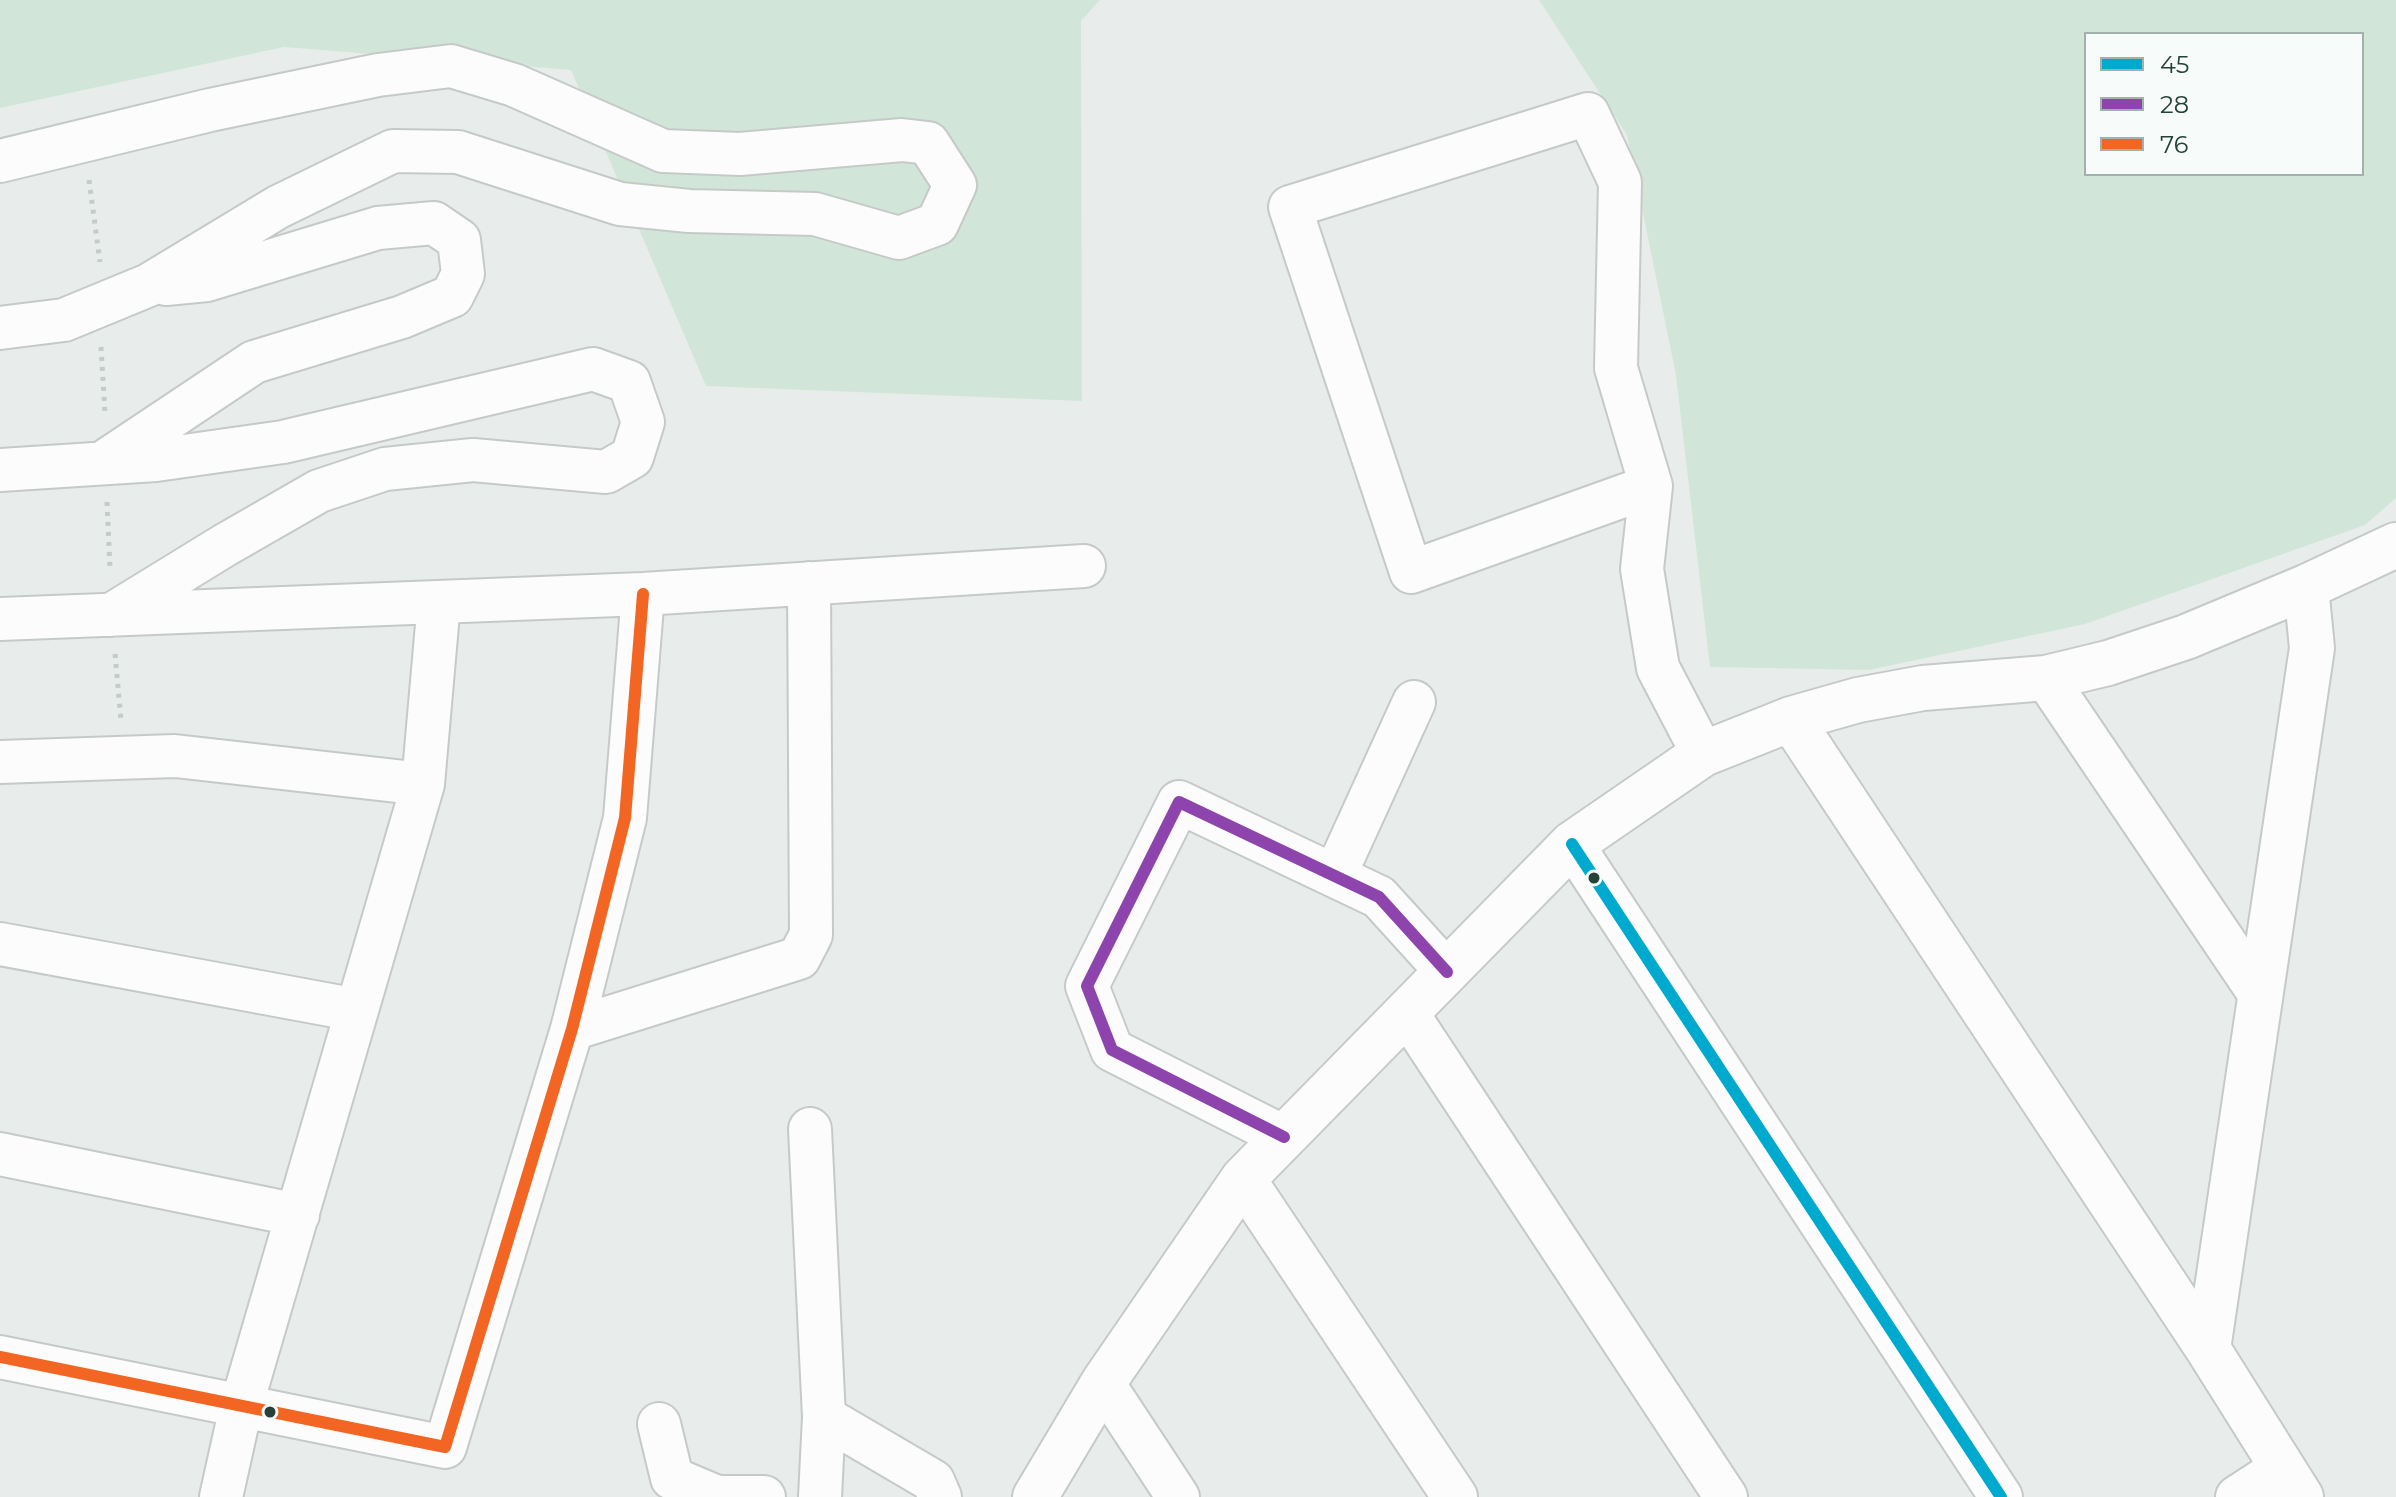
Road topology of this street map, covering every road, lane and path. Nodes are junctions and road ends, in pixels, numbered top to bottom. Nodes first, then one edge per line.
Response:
1 (0, 161) edge
2 (89, 175) dead end
3 (102, 275) dead end
4 (149, 285) junction
5 (0, 328) edge
6 (100, 339) dead end
7 (105, 458) junction
8 (0, 470) edge
9 (1651, 486) junction
10 (2396, 545) edge
11 (1084, 566) dead end
12 (110, 573) dead end
13 (809, 583) junction
14 (2306, 587) junction
15 (643, 594) junction
16 (439, 602) junction
17 (111, 615) junction
18 (0, 619) edge
19 (2046, 678) junction
20 (1414, 702) dead end
21 (1791, 719) junction
22 (1703, 754) junction
23 (125, 758) junction
24 (0, 762) edge
25 (423, 784) junction
26 (1572, 844) junction
27 (1335, 875) junction
28 (0, 944) edge
29 (1447, 972) junction
30 (2261, 996) junction
31 (357, 1010) junction
32 (1407, 1013) junction
33 (572, 1029) junction
34 (810, 1129) dead end
35 (1284, 1137) junction
36 (0, 1154) edge
37 (1243, 1179) junction
38 (298, 1215) junction
39 (2208, 1349) junction
40 (0, 1357) edge
41 (1103, 1383) junction
42 (241, 1407) junction
43 (824, 1417) junction
44 (659, 1424) dead end
45 (2297, 1489) edge
46 (221, 1497) edge
47 (764, 1497) edge
48 (820, 1497) edge
49 (940, 1497) edge
50 (1035, 1497) edge
51 (1178, 1497) edge
52 (1455, 1497) edge
53 (1726, 1497) edge
54 (2001, 1497) edge
55 (2237, 1497) edge

1 - 4 street
2 - 3 path
4 - 5 street
4 - 7 street
6 - 7 path
7 - 8 street
7 - 12 path
7 - 17 street
9 - 9 street
9 - 22 street
10 - 14 street
11 - 13 street
13 - 15 street
13 - 33 street
14 - 19 street
14 - 30 street
15 - 16 street
15 - 33 street
16 - 17 street
16 - 25 street
17 - 18 street
17 - 23 path
19 - 21 street
19 - 30 street
20 - 27 street
21 - 22 street
21 - 39 street
22 - 26 street
23 - 24 street
23 - 25 street
25 - 31 street
26 - 29 street
26 - 54 street
27 - 29 street
27 - 35 street
28 - 31 street
29 - 32 street
30 - 39 street
31 - 38 street
32 - 35 street
32 - 53 street
33 - 42 street
34 - 43 street
35 - 37 street
36 - 38 street
37 - 41 street
37 - 52 street
38 - 42 street
39 - 45 street
40 - 42 street
41 - 50 street
41 - 51 street
42 - 46 street
43 - 48 street
43 - 49 street
44 - 47 street
45 - 55 street

